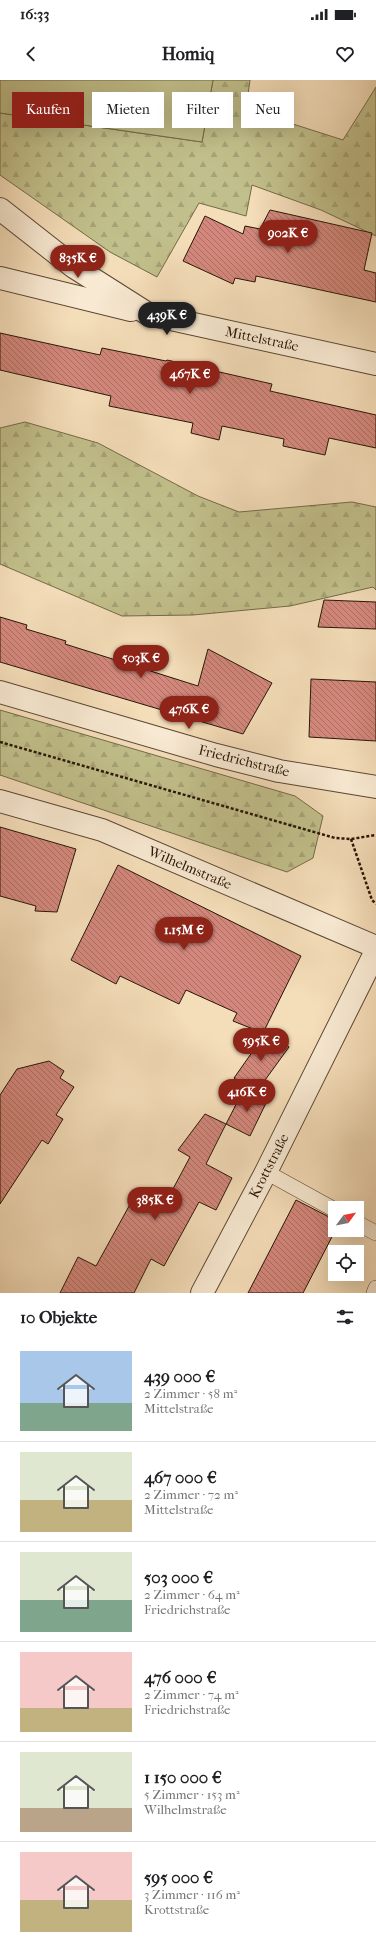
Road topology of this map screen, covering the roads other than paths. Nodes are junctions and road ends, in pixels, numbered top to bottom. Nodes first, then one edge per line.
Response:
1 (0, 209) edge
2 (0, 278) edge
3 (148, 314) junction
4 (376, 364) edge
5 (0, 692) edge
6 (376, 787) edge
7 (0, 801) edge
8 (376, 947) edge
9 (376, 951) edge
10 (266, 1172) junction
11 (328, 1206) edge
12 (364, 1227) edge
13 (376, 1233) edge
14 (376, 1288) edge
15 (202, 1293) edge
16 (374, 1293) edge

1 - 3 street, Mittelstraße
2 - 3 street, Mittelstraße
3 - 4 street, Mittelstraße
5 - 6 street, Friedrichstraße
7 - 8 street, Wilhelmstraße
9 - 10 street, Krottstraße
10 - 11 lane
10 - 15 street, Krottstraße
12 - 13 lane
14 - 16 lane

